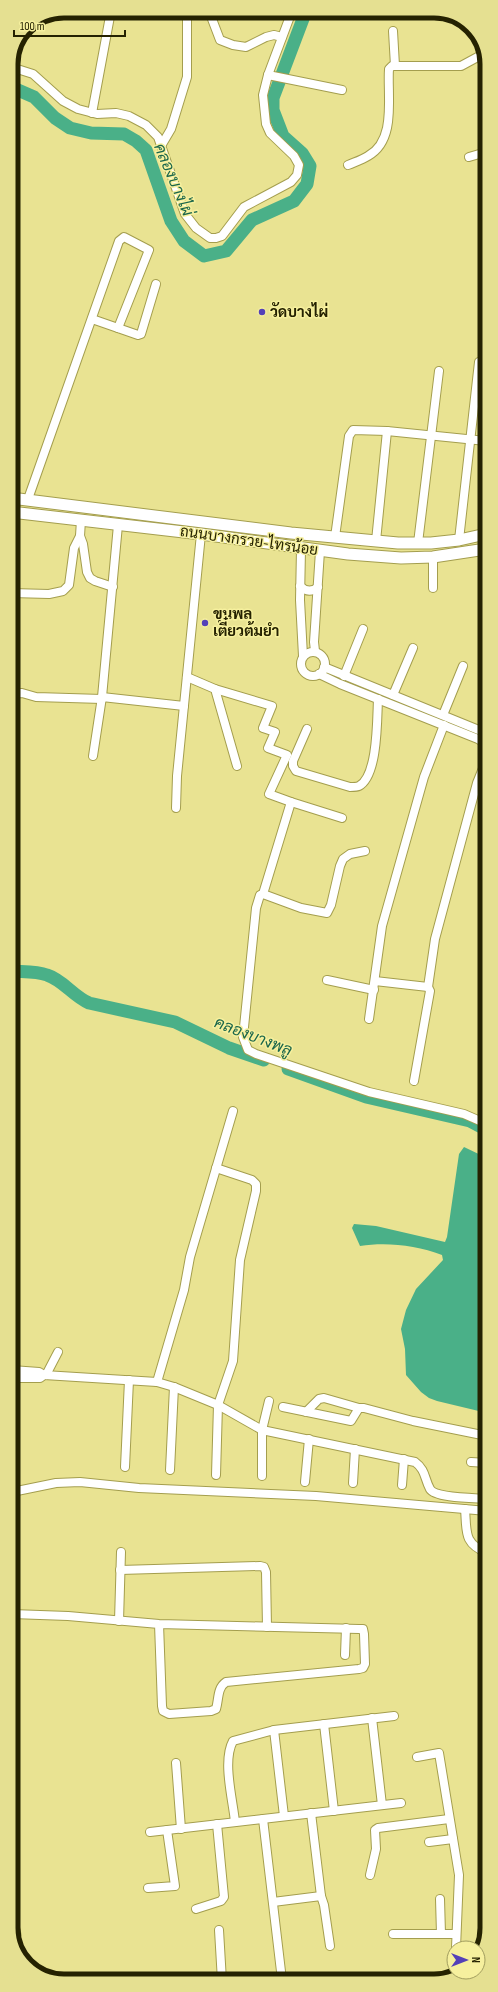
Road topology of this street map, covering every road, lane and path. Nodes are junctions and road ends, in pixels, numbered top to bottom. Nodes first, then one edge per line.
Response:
1 (110, 18) edge
2 (187, 18) edge
3 (212, 18) dead end
4 (289, 18) edge
5 (393, 31) dead end
6 (282, 37) junction
7 (479, 56) edge
8 (395, 66) junction
9 (18, 69) edge
10 (272, 75) junction
11 (342, 90) dead end
12 (92, 113) junction
13 (161, 146) junction
14 (480, 154) edge
15 (469, 157) dead end
16 (348, 165) dead end
17 (156, 284) dead end
18 (92, 319) junction
19 (118, 328) junction
20 (479, 362) dead end
21 (439, 371) dead end
22 (387, 431) junction
23 (430, 435) junction
24 (471, 440) junction
25 (480, 441) edge
26 (18, 498) edge
27 (28, 499) junction
28 (18, 513) edge
29 (82, 520) junction
30 (118, 525) junction
31 (201, 534) junction
32 (480, 535) edge
33 (80, 536) junction
34 (335, 537) junction
35 (459, 540) junction
36 (376, 541) junction
37 (418, 543) junction
38 (301, 549) junction
39 (480, 550) edge
40 (320, 551) junction
41 (432, 557) junction
42 (113, 586) junction
43 (300, 586) junction
44 (318, 587) junction
45 (432, 588) dead end
46 (18, 593) edge
47 (363, 629) dead end
48 (413, 648) dead end
49 (316, 651) junction
50 (303, 656) junction
51 (463, 666) dead end
52 (324, 667) junction
53 (319, 674) junction
54 (344, 676) junction
55 (187, 677) junction
56 (215, 689) junction
57 (18, 693) edge
58 (393, 695) junction
59 (102, 698) junction
60 (378, 699) junction
61 (184, 706) junction
62 (443, 715) junction
63 (444, 726) junction
64 (307, 729) dead end
65 (480, 730) edge
66 (480, 740) edge
67 (93, 756) dead end
68 (237, 766) dead end
69 (480, 778) edge
70 (291, 802) junction
71 (176, 808) dead end
72 (342, 818) dead end
73 (365, 851) dead end
74 (263, 894) junction
75 (327, 980) dead end
76 (374, 985) junction
77 (428, 987) junction
78 (369, 1019) dead end
79 (414, 1081) dead end
80 (233, 1111) dead end
81 (480, 1121) edge
82 (216, 1168) junction
83 (58, 1352) dead end
84 (18, 1370) edge
85 (45, 1375) junction
86 (18, 1378) edge
87 (129, 1380) junction
88 (156, 1382) junction
89 (174, 1387) junction
90 (269, 1402) dead end
91 (218, 1405) junction
92 (283, 1406) dead end
93 (359, 1408) junction
94 (306, 1412) junction
95 (262, 1430) junction
96 (480, 1434) edge
97 (309, 1439) junction
98 (355, 1449) junction
99 (404, 1459) junction
100 (471, 1462) dead end
101 (480, 1463) edge
102 (125, 1467) dead end
103 (170, 1470) dead end
104 (216, 1475) dead end
105 (262, 1476) dead end
106 (305, 1482) dead end
107 (353, 1483) dead end
108 (402, 1485) dead end
109 (18, 1491) edge
110 (480, 1499) edge
111 (466, 1509) junction
112 (480, 1510) edge
113 (480, 1550) edge
114 (121, 1552) dead end
115 (120, 1570) junction
116 (18, 1614) edge
117 (119, 1621) junction
118 (159, 1624) junction
119 (267, 1627) junction
120 (346, 1628) junction
121 (345, 1655) dead end
122 (394, 1716) dead end
123 (372, 1718) junction
124 (324, 1724) junction
125 (274, 1730) junction
126 (417, 1757) dead end
127 (176, 1763) dead end
128 (401, 1803) dead end
129 (382, 1805) junction
130 (334, 1811) junction
131 (311, 1813) junction
132 (284, 1816) junction
133 (263, 1819) junction
134 (449, 1819) junction
135 (235, 1822) junction
136 (217, 1824) junction
137 (182, 1829) junction
138 (167, 1830) junction
139 (150, 1832) dead end
140 (453, 1839) junction
141 (429, 1842) dead end
142 (370, 1875) dead end
143 (148, 1888) dead end
144 (321, 1896) junction
145 (440, 1899) dead end
146 (273, 1902) junction
147 (196, 1909) dead end
148 (219, 1930) dead end
149 (393, 1934) dead end
150 (441, 1934) junction
151 (456, 1934) junction
152 (456, 1940) edge
153 (330, 1946) dead end
154 (222, 1974) edge
155 (281, 1974) edge

1 - 12 street
2 - 13 street
3 - 6 street
4 - 6 street
5 - 8 street
6 - 10 street
7 - 8 street
8 - 16 street
9 - 12 street
10 - 11 street
10 - 13 street
12 - 13 street
14 - 15 street
17 - 19 street
18 - 19 street
18 - 19 street
18 - 27 street
20 - 24 street
21 - 23 street
22 - 23 street
22 - 34 street
22 - 36 street
23 - 24 street
23 - 37 street
24 - 25 street
24 - 35 street
26 - 27 main road, ถนนบางกรวย-ไทรน้อย
27 - 34 main road, ถนนบางกรวย-ไทรน้อย
28 - 29 main road, ถนนบางกรวย-ไทรน้อย
29 - 30 main road, ถนนบางกรวย-ไทรน้อย
29 - 33 street
30 - 31 main road, ถนนบางกรวย-ไทรน้อย
30 - 42 street
31 - 38 main road, ถนนบางกรวย-ไทรน้อย
31 - 55 street
32 - 35 main road, ถนนบางกรวย-ไทรน้อย
33 - 42 street
33 - 46 street
34 - 36 main road, ถนนบางกรวย-ไทรน้อย
35 - 37 main road, ถนนบางกรวย-ไทรน้อย
36 - 37 main road, ถนนบางกรวย-ไทรน้อย
38 - 40 main road, ถนนบางกรวย-ไทรน้อย
38 - 43 street
39 - 41 main road, ถนนบางกรวย-ไทรน้อย
40 - 41 main road, ถนนบางกรวย-ไทรน้อย
40 - 44 street
41 - 45 street
42 - 59 street
43 - 44 street
43 - 50 street
44 - 49 street
47 - 54 street
48 - 58 street
49 - 50 street
49 - 52 street
50 - 53 street
51 - 62 street
52 - 53 street
52 - 54 street
53 - 60 street
54 - 58 street
55 - 56 street
55 - 61 street
56 - 68 street
56 - 70 street
57 - 59 street
58 - 62 street
59 - 61 street
59 - 67 street
60 - 63 street
60 - 64 street
61 - 71 street
62 - 65 street
63 - 66 street
63 - 76 street
69 - 77 street
70 - 72 street
70 - 74 street
73 - 74 street
74 - 81 street
75 - 76 street
76 - 77 street
76 - 78 street
77 - 79 street
80 - 82 street
82 - 88 street
82 - 91 street
83 - 85 street
84 - 85 street
85 - 86 street
85 - 87 street
87 - 88 street
87 - 102 street
88 - 89 street
89 - 91 street
89 - 103 street
90 - 95 street
91 - 95 street
91 - 104 street
92 - 94 street
93 - 94 street
93 - 94 street
93 - 96 street
95 - 97 street
95 - 105 street
97 - 98 street
97 - 106 street
98 - 99 street
98 - 107 street
99 - 108 street
99 - 110 street
100 - 101 street
109 - 111 street
111 - 112 street
111 - 113 street
114 - 115 street
115 - 117 street
115 - 119 street
116 - 117 street
117 - 118 street
118 - 119 street
118 - 120 street
119 - 120 street
120 - 121 street
122 - 123 street
123 - 124 street
123 - 129 street
124 - 125 street
124 - 130 street
125 - 132 street
125 - 135 street
126 - 134 street
127 - 137 street
128 - 129 street
129 - 130 street
130 - 131 street
131 - 132 street
131 - 144 street
132 - 133 street
133 - 135 street
133 - 146 street
134 - 140 street
134 - 142 street
135 - 136 street
136 - 137 street
136 - 147 street
137 - 138 street
138 - 139 street
138 - 143 street
140 - 141 street
140 - 151 street
144 - 146 street
144 - 153 street
145 - 150 street
146 - 155 street
148 - 154 street
149 - 150 street
150 - 151 street
151 - 152 street

